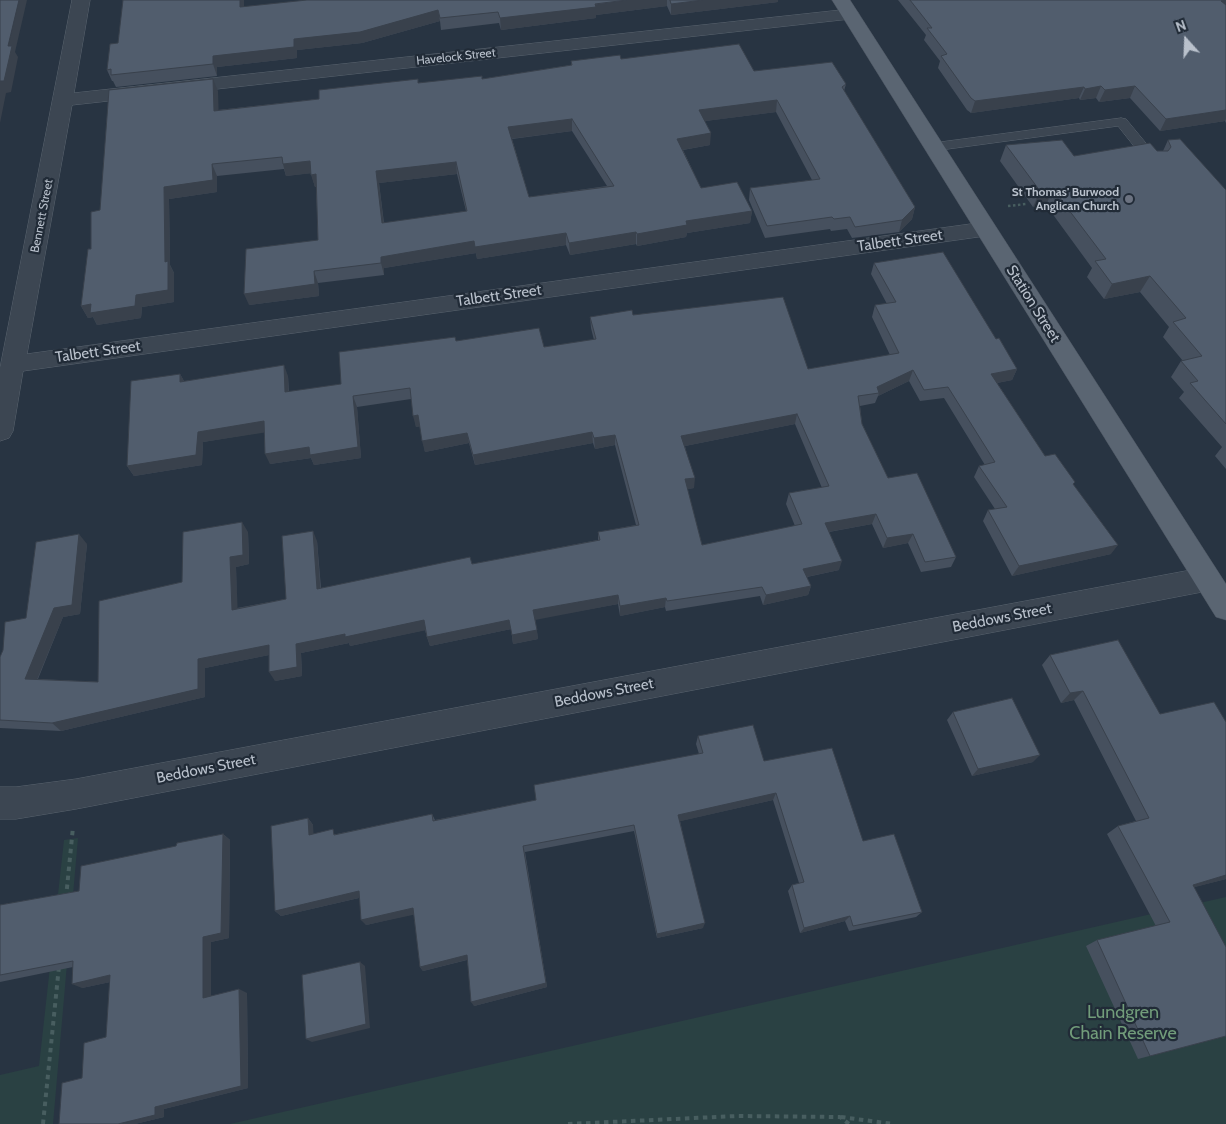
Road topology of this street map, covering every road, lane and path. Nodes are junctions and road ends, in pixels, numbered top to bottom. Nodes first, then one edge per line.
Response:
1 (81, 0) edge
2 (845, 7) edge
3 (64, 100) junction
4 (933, 147) junction
5 (1154, 162) edge
6 (1026, 204) dead end
7 (1008, 206) dead end
8 (985, 229) junction
9 (14, 364) junction
10 (0, 431) edge
11 (1207, 579) junction
12 (1226, 608) edge
13 (76, 794) junction
14 (0, 803) edge
15 (65, 903) edge
16 (59, 963) edge
17 (840, 1117) junction
18 (43, 1124) edge
19 (568, 1124) edge
20 (849, 1124) edge
21 (893, 1124) edge

1 - 3 street, Bennett Street
2 - 3 street, Havelock Street
2 - 4 main road, Station Street
3 - 9 street, Bennett Street
4 - 5 lane
4 - 8 main road, Station Street
6 - 7 path
8 - 9 street, Talbett Street
8 - 11 main road, Station Street
9 - 10 street, Bennett Street
11 - 12 main road, Station Street
11 - 13 street, Beddows Street
13 - 14 street, Beddows Street
13 - 15 path
16 - 18 path
17 - 19 path
17 - 20 path
17 - 21 path

